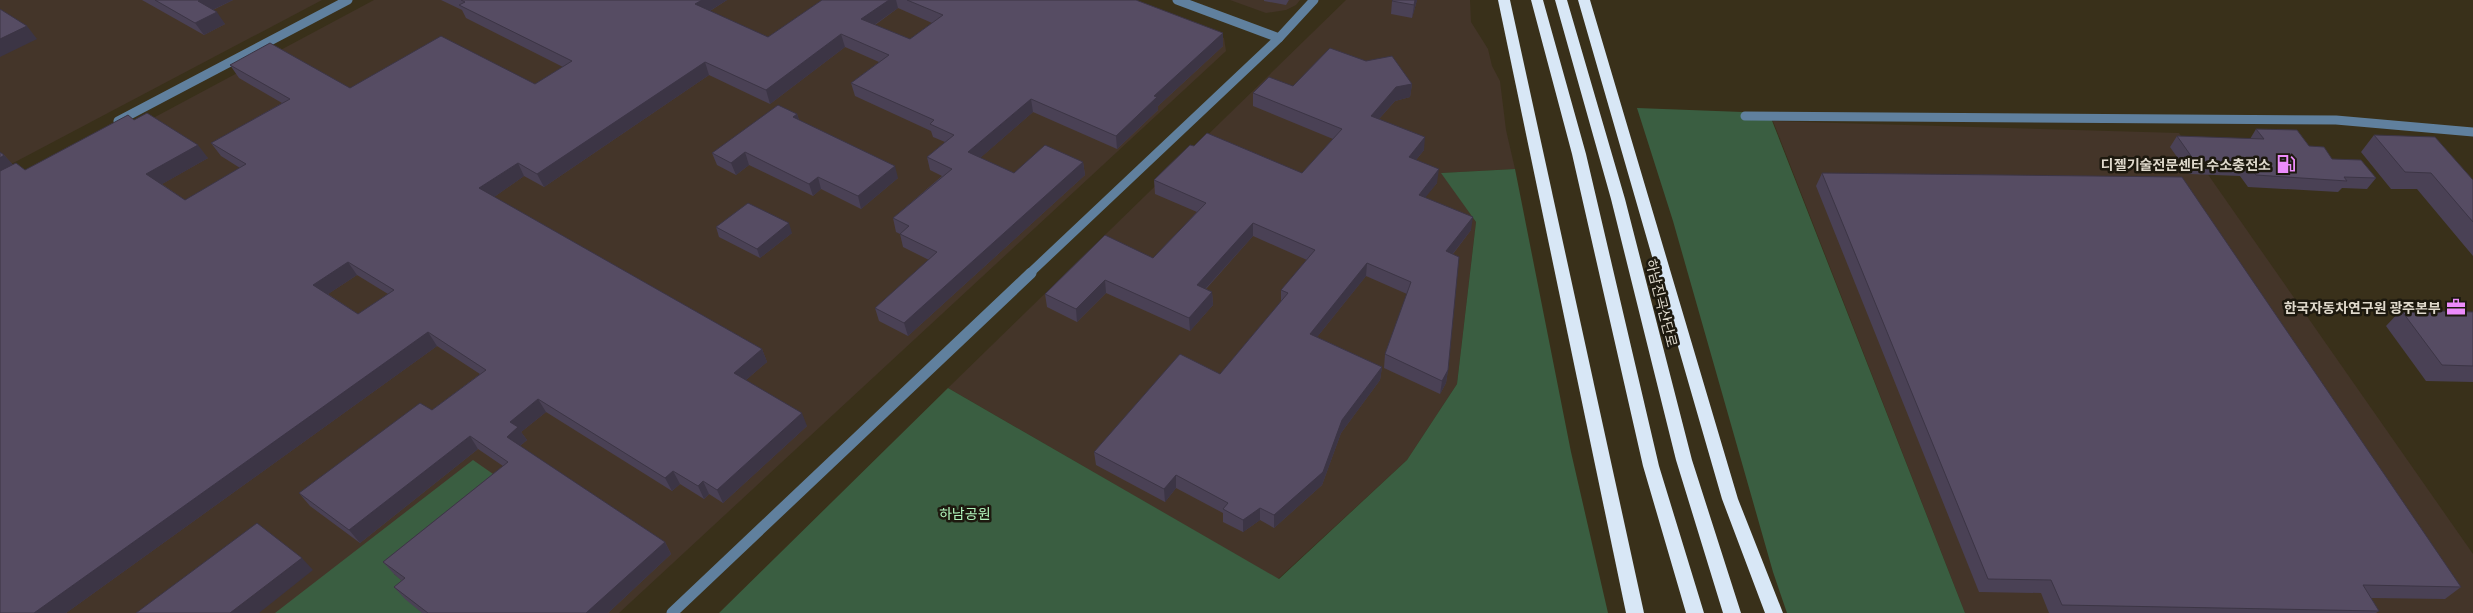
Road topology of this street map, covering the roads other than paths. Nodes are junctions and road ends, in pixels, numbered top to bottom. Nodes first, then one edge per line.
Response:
1 (348, 0) edge
2 (1177, 0) edge
3 (1314, 0) edge
4 (1504, 0) edge
5 (1537, 0) edge
6 (1561, 0) edge
7 (1584, 0) edge
8 (1279, 38) junction
9 (1745, 116) dead end
10 (113, 124) edge
11 (2473, 132) edge
12 (672, 613) edge
13 (1636, 613) edge
14 (1695, 613) edge
15 (1732, 613) edge
16 (1774, 613) edge

1 - 10 street
2 - 8 street
3 - 8 street
4 - 13 highway
5 - 14 highway
6 - 15 highway, 하남진곡산단로
7 - 16 highway
8 - 12 street
9 - 11 street

